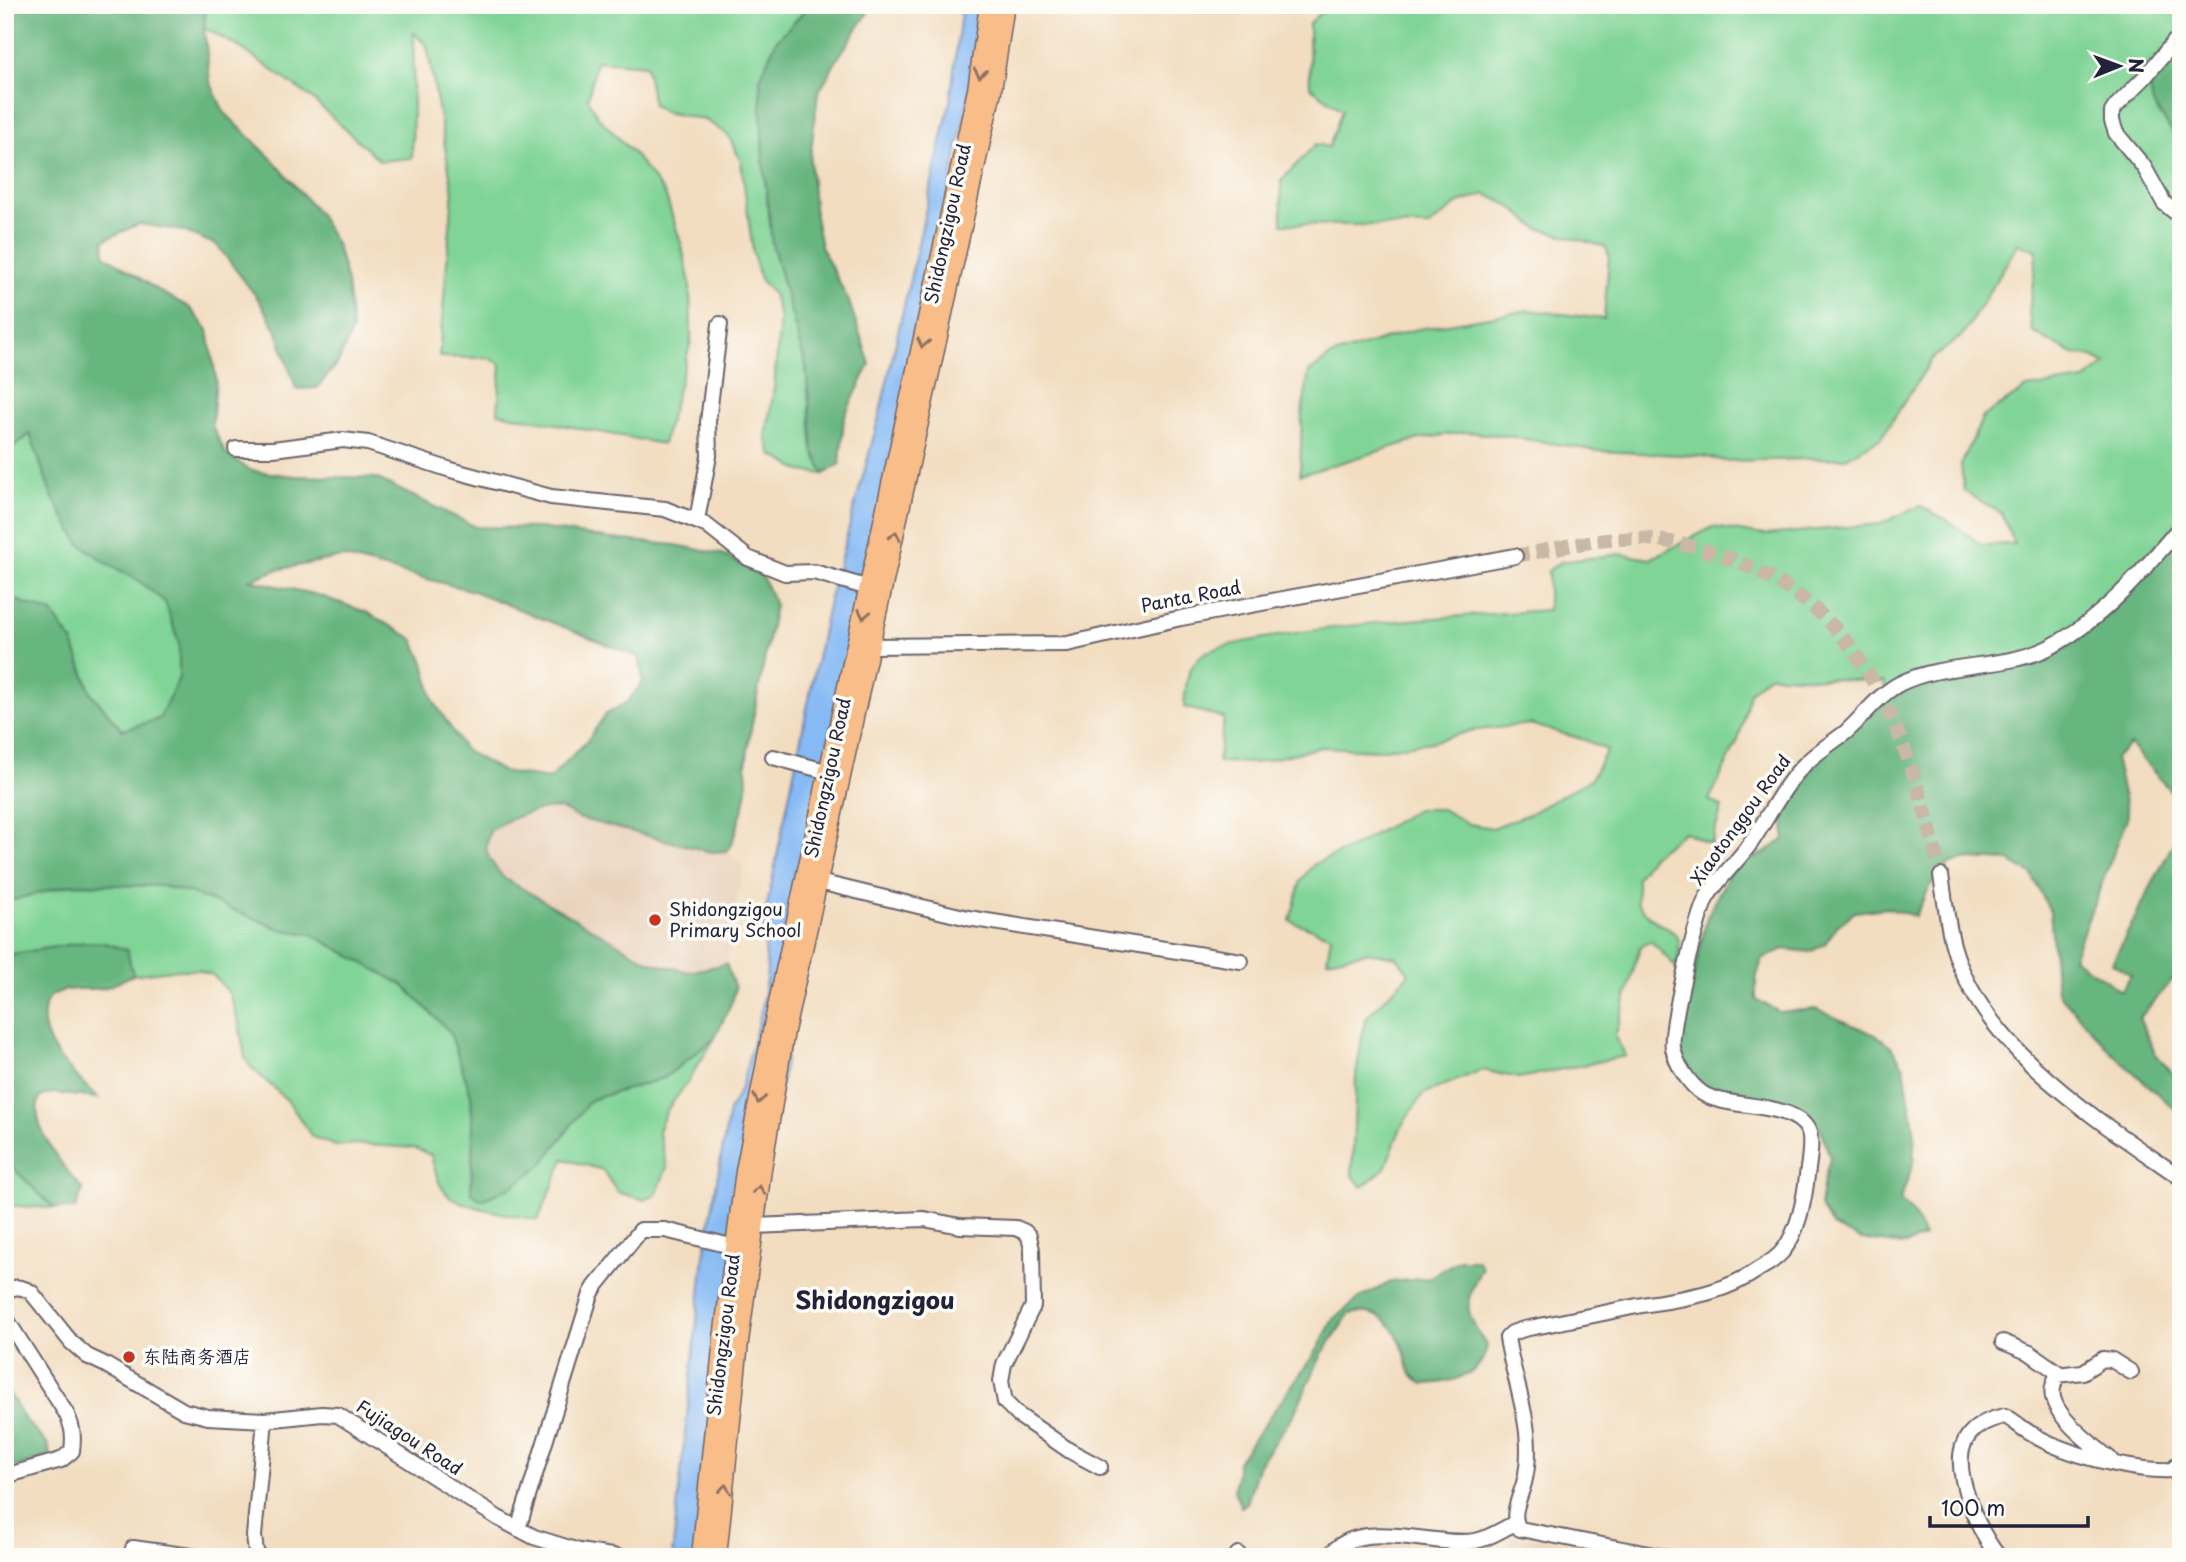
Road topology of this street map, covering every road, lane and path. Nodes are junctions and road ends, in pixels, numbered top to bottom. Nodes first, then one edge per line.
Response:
1 (989, 5) edge
2 (1005, 5) edge
3 (2175, 41) dead end
4 (2181, 217) edge
5 (720, 324) dead end
6 (236, 449) dead end
7 (697, 520) junction
8 (2181, 526) edge
9 (1515, 556) tunnel mouth
10 (867, 587) junction
11 (871, 646) junction
12 (773, 757) dead end
13 (826, 772) junction
14 (1941, 876) tunnel mouth
15 (819, 882) junction
16 (1241, 961) dead end
17 (2181, 1178) edge
18 (754, 1226) junction
19 (733, 1247) junction
20 (5, 1296) edge
21 (5, 1317) edge
22 (2003, 1342) dead end
23 (2131, 1372) dead end
24 (2060, 1374) junction
25 (265, 1420) junction
26 (2115, 1462) junction
27 (2181, 1462) edge
28 (1100, 1467) dead end
29 (5, 1476) edge
30 (1515, 1523) junction
31 (518, 1529) junction
32 (133, 1548) dead end
33 (613, 1556) edge
34 (198, 1557) edge
35 (260, 1557) edge
36 (701, 1557) edge
37 (717, 1557) edge
38 (1329, 1557) edge
39 (1664, 1557) edge
40 (1999, 1557) edge

1 -> 10 main road, Shidongzigou Road
11 -> 2 main road, Shidongzigou Road
3 - 4 street
5 - 7 street
6 - 7 street
7 - 10 street
8 - 30 street, Xiaotonggou Road
9 - 11 street, Panta Road
10 -> 13 main road, Shidongzigou Road
11 - 15 main road, Shidongzigou Road
12 - 13 street
13 -> 19 main road, Shidongzigou Road
14 - 17 street
15 - 16 street
18 -> 15 main road, Shidongzigou Road
18 - 28 street
37 -> 18 main road, Shidongzigou Road
19 - 31 street
19 - 36 main road, Shidongzigou Road
20 - 25 street, Fujiagou Road
21 - 29 street
22 - 24 street
23 - 24 street
24 - 26 street
25 - 31 street, Fujiagou Road
25 - 35 street
26 - 27 street
26 - 40 street
30 - 38 street
30 - 39 street
31 - 33 street, Fujiagou Road
32 - 34 street

